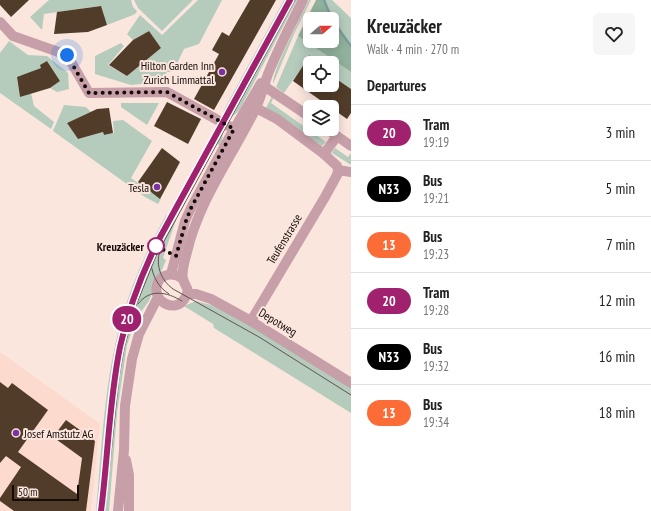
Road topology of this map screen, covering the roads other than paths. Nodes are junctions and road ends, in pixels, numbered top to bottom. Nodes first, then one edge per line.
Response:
1 (303, 0) edge
2 (0, 22) edge
3 (268, 74) junction
4 (264, 86) junction
5 (256, 108) junction
6 (303, 112) edge
7 (234, 129) junction
8 (336, 136) joint
9 (351, 146) edge
10 (324, 154) junction
11 (338, 169) junction
12 (351, 172) edge
13 (171, 274) junction
14 (183, 279) junction
15 (187, 294) junction
16 (158, 297) junction
17 (168, 305) junction
18 (145, 321) junction
19 (251, 321) junction
20 (351, 383) edge
21 (124, 450) junction
22 (118, 511) edge
23 (129, 511) edge

1 - 3 street
2 - 7 street
3 - 4 street
3 - 7 street
4 - 5 street
4 - 6 street
5 - 10 street
5 - 14 street
7 - 13 street
8 - 9 street
8 - 10 street
10 - 11 street
11 - 12 street
11 - 19 street, Teufenstrasse
13 - 14 street
13 - 16 street
14 - 15 street
15 - 17 street
15 - 19 street, Depotweg
16 - 17 street
16 - 18 street
17 - 18 street
18 - 21 street
19 - 20 street, Depotweg
21 - 22 street
21 - 23 street

